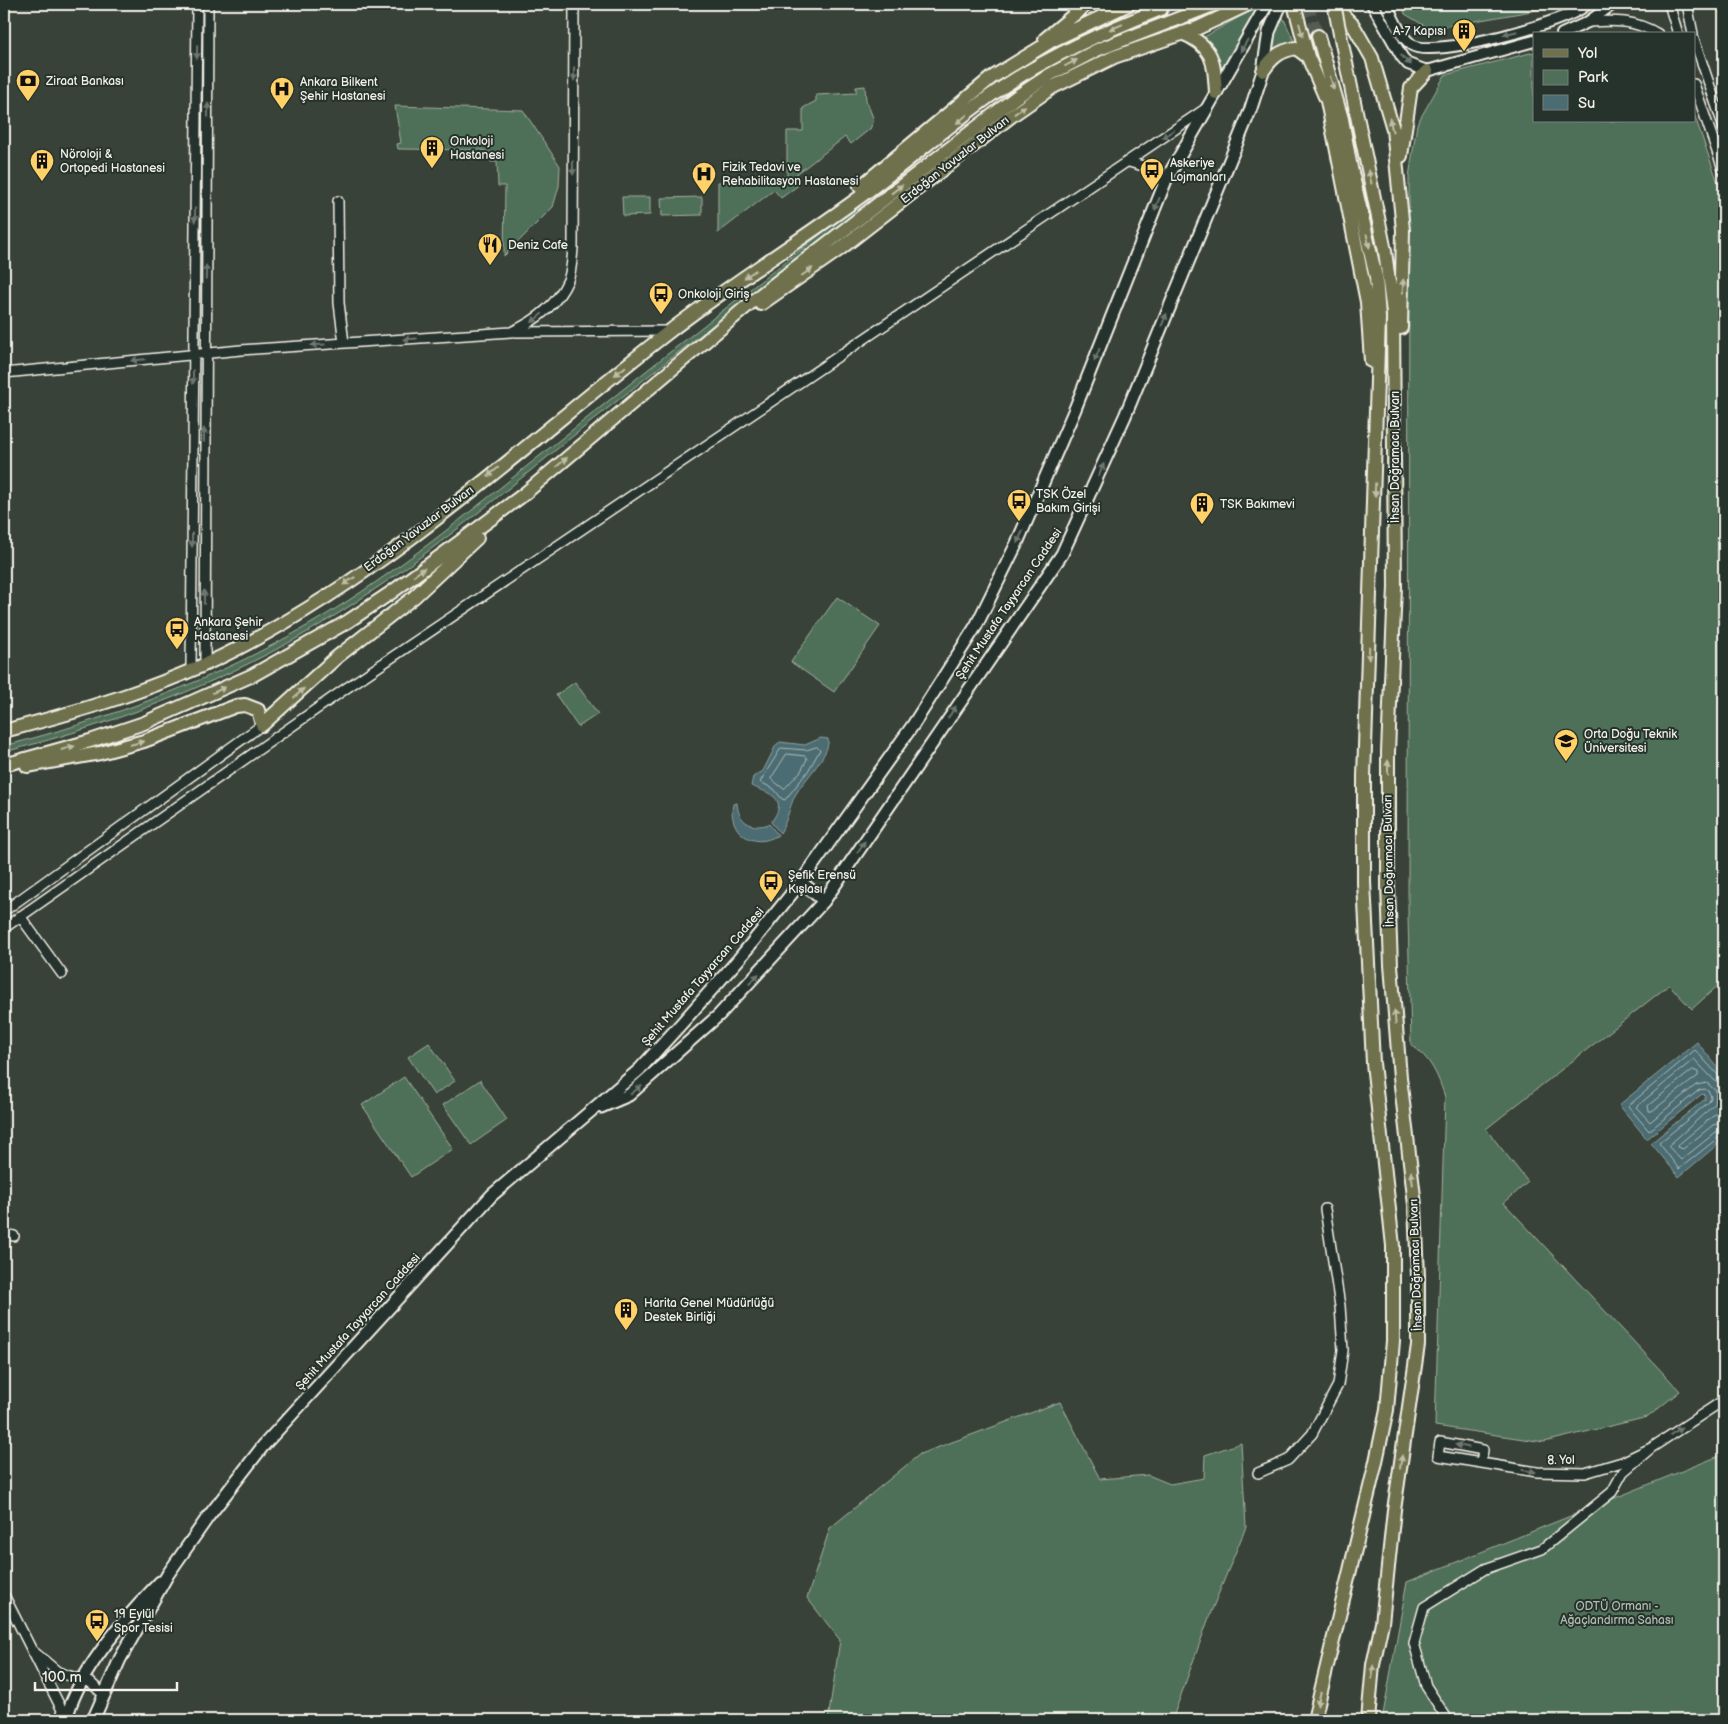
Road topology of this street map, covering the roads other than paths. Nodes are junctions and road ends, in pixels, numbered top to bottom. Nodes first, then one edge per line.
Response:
1 (198, 4) edge
2 (208, 4) edge
3 (574, 4) edge
4 (1087, 4) edge
5 (1129, 4) edge
6 (1216, 4) edge
7 (1249, 4) edge
8 (1267, 4) edge
9 (1281, 4) edge
10 (1294, 4) edge
11 (1333, 4) edge
12 (1372, 4) edge
13 (1386, 4) edge
14 (1587, 4) edge
15 (1613, 4) edge
16 (1669, 4) edge
17 (1687, 4) edge
18 (1236, 7) edge
19 (1161, 9) dead end
20 (1588, 22) junction
21 (1566, 32) edge
22 (1654, 32) edge
23 (1677, 32) edge
24 (1693, 32) edge
25 (1182, 33) junction
26 (1318, 36) tunnel mouth
27 (1480, 41) junction
28 (1533, 41) edge
29 (1696, 45) edge
30 (1441, 48) junction
31 (1485, 54) junction
32 (1026, 55) junction
33 (1308, 57) junction
34 (1448, 65) junction
35 (1262, 71) junction
36 (1427, 71) junction
37 (1696, 90) edge
38 (1216, 93) junction
39 (1208, 107) junction
40 (1724, 128) edge
41 (1128, 162) junction
42 (1724, 172) edge
43 (1399, 176) junction
44 (1166, 180) junction
45 (338, 200) dead end
46 (790, 246) junction
47 (669, 331) junction
48 (511, 332) junction
49 (344, 343) junction
50 (696, 350) junction
51 (193, 355) junction
52 (205, 355) junction
53 (4, 373) edge
54 (1376, 458) junction
55 (1395, 475) junction
56 (523, 494) junction
57 (204, 663) junction
58 (191, 669) junction
59 (262, 724) junction
60 (4, 731) edge
61 (4, 765) edge
62 (4, 770) edge
63 (801, 882) junction
64 (824, 901) junction
65 (4, 911) edge
66 (20, 916) junction
67 (4, 928) edge
68 (62, 974) dead end
69 (592, 1111) junction
70 (1325, 1209) dead end
71 (4, 1234) edge
72 (14, 1236) dead end
73 (1724, 1400) edge
74 (1651, 1448) junction
75 (1481, 1463) junction
76 (1258, 1474) dead end
77 (168, 1574) junction
78 (4, 1595) edge
79 (29, 1647) junction
80 (84, 1680) junction
81 (104, 1695) junction
82 (66, 1720) edge
83 (93, 1720) edge
84 (1314, 1720) edge
85 (1368, 1720) edge
86 (1448, 1720) edge

1 -> 51 street
52 -> 2 street
3 -> 48 street
4 - 32 main road
5 - 32 main road, Erdoğan Yavuzlar Bulvarı
50 -> 6 main road, Erdoğan Yavuzlar Bulvarı
7 - 18 main road, Erdoğan Yavuzlar Bulvarı
8 -> 38 main road, Şehit Mustafa Tayyarcan Caddesi
9 - 35 main road, Şehit Mustafa Tayyarcan Caddesi
10 -> 33 main road
43 -> 11 main road
55 -> 11 main road, İhsan Doğramacı Bulvarı, bridge
12 -> 36 street
13 - 30 street
14 -> 27 street
15 - 20 street
16 - 23 street
17 - 24 street
18 - 25 main road, Erdoğan Yavuzlar Bulvarı
19 -> 46 main road, Erdoğan Yavuzlar Bulvarı
20 - 21 street
20 - 22 street
25 - 38 main road
50 -> 25 main road, Erdoğan Yavuzlar Bulvarı
26 -> 54 main road, İhsan Doğramacı Bulvarı
27 - 30 street
27 - 31 street
28 - 31 street
29 - 40 street
30 - 34 street
31 - 34 street
32 - 46 main road, Erdoğan Yavuzlar Bulvarı
33 - 35 main road
33 - 54 main road
34 - 36 street
64 -> 35 main road, Şehit Mustafa Tayyarcan Caddesi
36 - 43 main road
37 - 42 street
38 - 39 main road, Şehit Mustafa Tayyarcan Caddesi
39 -> 41 street
39 - 44 main road, Şehit Mustafa Tayyarcan Caddesi
41 - 44 street
41 - 66 street
55 -> 43 main road
44 -> 63 main road, Şehit Mustafa Tayyarcan Caddesi
45 - 49 street
46 -> 47 main road, Erdoğan Yavuzlar Bulvarı
47 - 48 street
47 -> 57 main road, Erdoğan Yavuzlar Bulvarı
48 -> 49 street
49 -> 52 street
56 -> 50 main road, Erdoğan Yavuzlar Bulvarı
51 - 52 street
51 -> 53 street
51 -> 58 street
57 -> 52 street
54 -> 84 main road, İhsan Doğramacı Bulvarı
85 -> 55 main road, İhsan Doğramacı Bulvarı
59 -> 56 main road
61 -> 56 main road, Erdoğan Yavuzlar Bulvarı
57 - 58 main road, Erdoğan Yavuzlar Bulvarı
58 - 60 main road, Erdoğan Yavuzlar Bulvarı
62 -> 59 main road
59 - 65 street
63 - 64 main road
63 - 69 main road, Şehit Mustafa Tayyarcan Caddesi
69 -> 64 main road, Şehit Mustafa Tayyarcan Caddesi
66 - 67 street
66 - 68 street
69 - 77 main road, Şehit Mustafa Tayyarcan Caddesi
70 - 76 street
71 - 72 street
74 -> 73 street, 8. Yol
75 -> 74 street, 8. Yol
74 - 86 street
75 -> 75 street, 8. Yol
77 - 80 main road, Şehit Mustafa Tayyarcan Caddesi
77 - 81 main road, Şehit Mustafa Tayyarcan Caddesi
78 - 79 street
79 - 80 street
79 - 82 street
80 - 81 street
80 - 82 main road, Şehit Mustafa Tayyarcan Caddesi
81 - 83 main road, Şehit Mustafa Tayyarcan Caddesi

